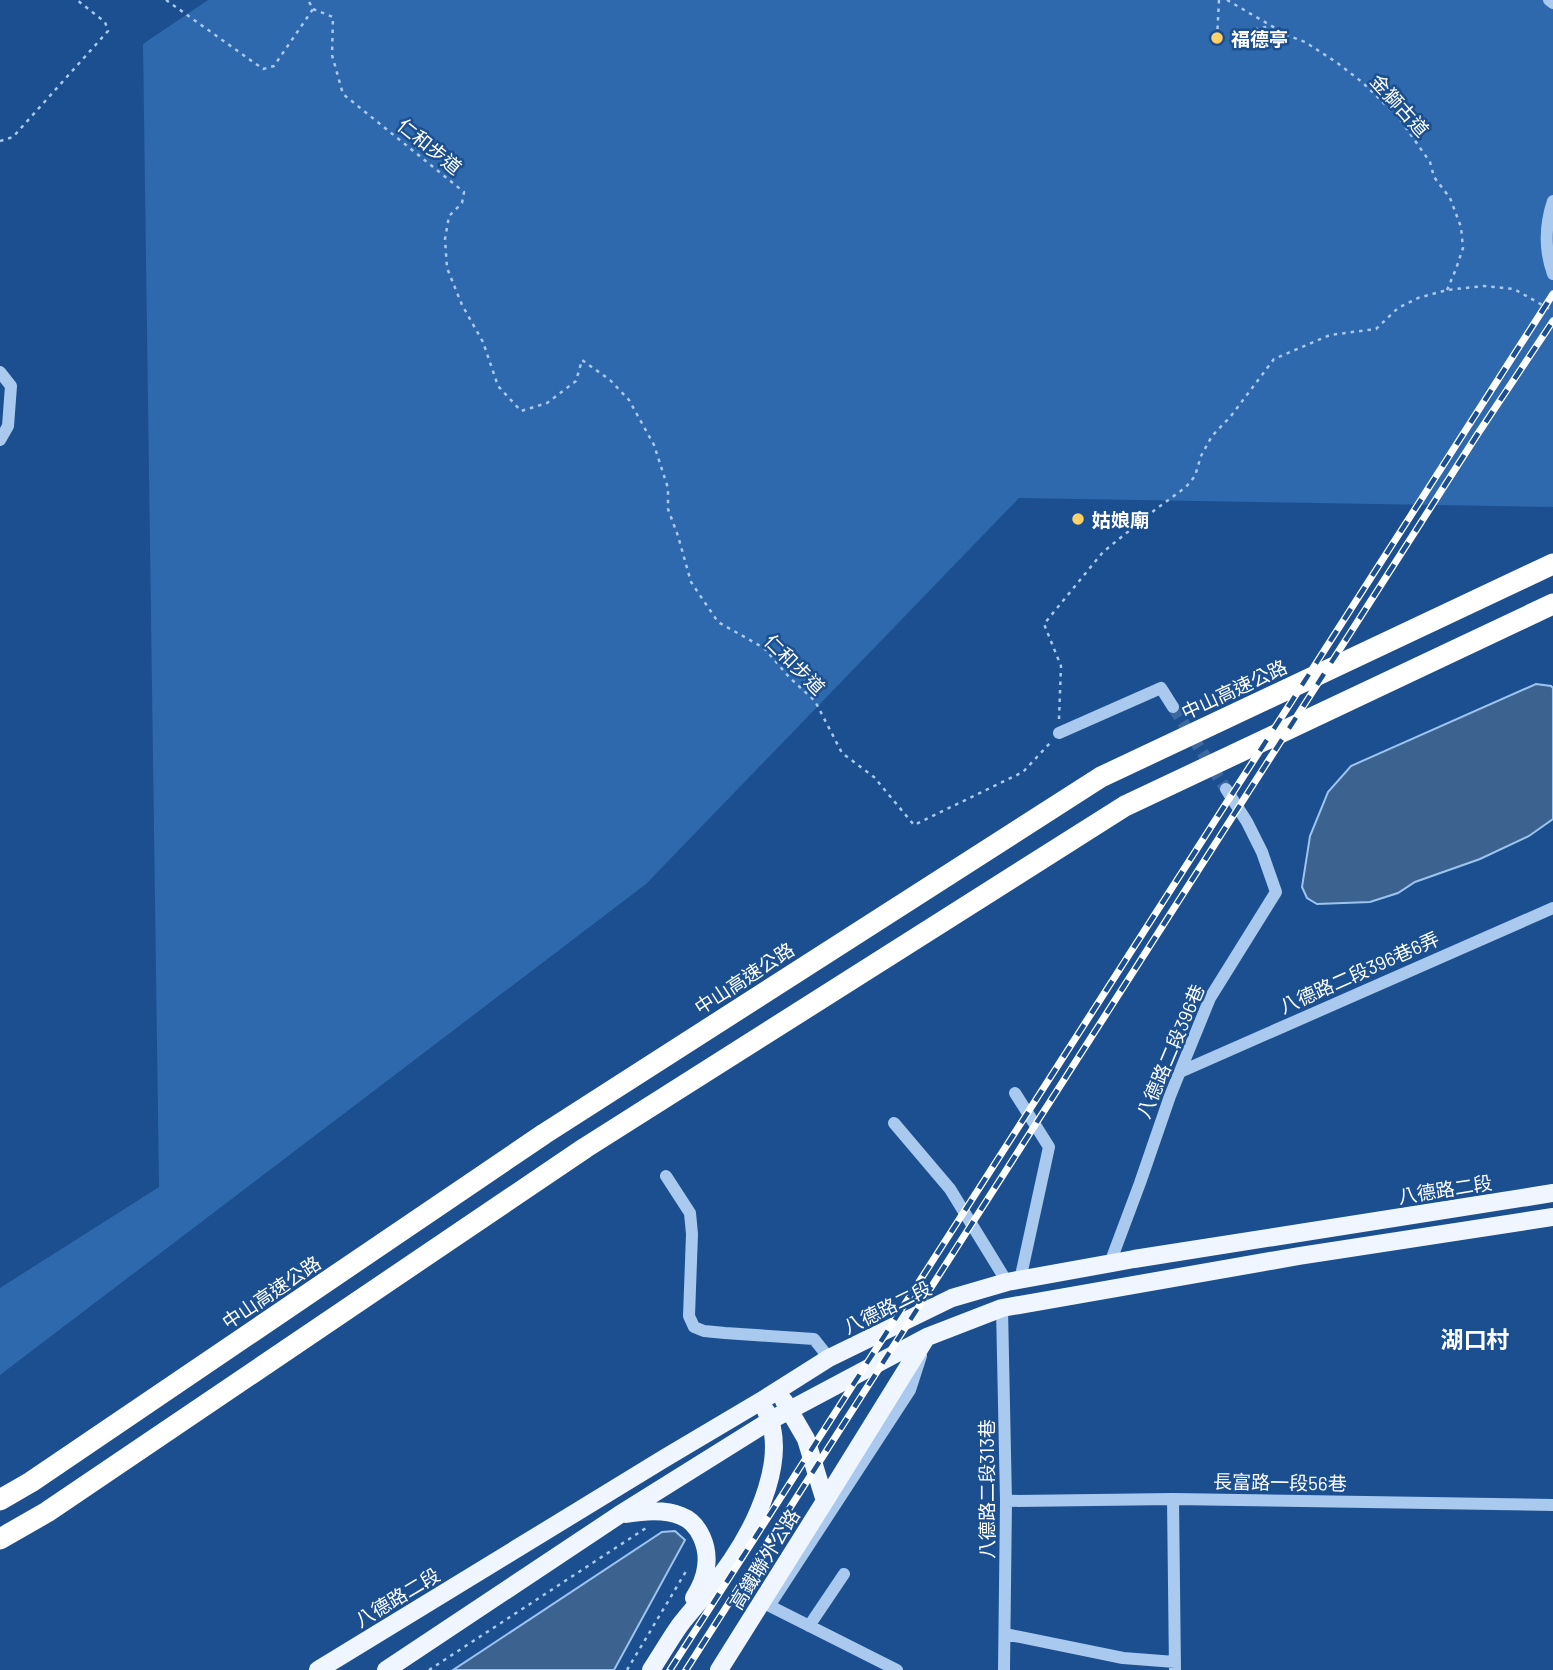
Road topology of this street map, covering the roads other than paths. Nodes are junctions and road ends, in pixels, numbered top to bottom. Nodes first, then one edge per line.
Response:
1 (1553, 201) edge
2 (1553, 274) edge
3 (0, 372) edge
4 (0, 440) edge
5 (1553, 564) edge
6 (1553, 604) edge
7 (1173, 707) tunnel mouth
8 (1059, 733) road end
9 (1226, 789) tunnel mouth
10 (1553, 908) edge
11 (1180, 1072) junction
12 (1015, 1093) dead end
13 (894, 1123) dead end
14 (666, 1176) dead end
15 (1553, 1194) edge
16 (1553, 1217) edge
17 (1294, 1234) junction
18 (1299, 1256) junction
19 (1110, 1263) junction
20 (1013, 1281) junction
21 (1002, 1308) junction
22 (927, 1337) junction
23 (829, 1358) junction
24 (779, 1390) junction
25 (761, 1401) junction
26 (789, 1410) junction
27 (771, 1420) junction
28 (1173, 1499) junction
29 (0, 1500) edge
30 (825, 1501) junction
31 (1006, 1501) junction
32 (1553, 1505) edge
33 (619, 1515) junction
34 (0, 1539) edge
35 (844, 1574) dead end
36 (765, 1604) junction
37 (679, 1626) junction
38 (809, 1626) junction
39 (1005, 1634) junction
40 (1175, 1666) edge
41 (318, 1670) edge
42 (386, 1670) edge
43 (652, 1670) edge
44 (719, 1670) edge
45 (897, 1670) edge
46 (1004, 1670) edge

1 - 2 street
3 - 4 street
5 - 29 highway, 中山高速公路
6 - 34 highway
7 - 8 street
9 - 11 street, 八德路二段396巷
10 - 11 street, 八德路二段396巷6弄
11 - 19 street, 八德路二段396巷
12 - 20 street
13 - 20 street
14 - 23 street
15 - 17 main road, 八德路二段
16 - 18 main road
17 - 18 street
17 - 19 main road, 八德路二段
18 - 21 main road
19 - 20 main road, 八德路二段
20 - 23 main road, 八德路二段
21 - 22 main road
21 - 31 street, 八德路二段313巷
22 - 26 main road
22 - 30 main road
22 - 36 street
23 - 24 main road, 八德路二段
24 - 25 main road, 八德路二段
24 - 26 main road, 高鐵聯外公路
25 - 27 main road, 高鐵聯外公路
25 - 41 main road, 八德路二段
26 - 27 main road
26 - 30 main road, 高鐵聯外公路
27 - 33 main road
27 - 37 main road, 高鐵聯外公路
28 - 31 street, 長富路一段56巷
28 - 32 street, 長富路一段56巷
28 - 40 street
30 - 36 main road, 高鐵聯外公路
31 - 39 street, 八德路二段313巷
33 - 37 main road
33 - 42 main road
35 - 38 street
36 - 38 street
36 - 44 main road, 高鐵聯外公路
37 - 43 main road, 高鐵聯外公路
38 - 45 street
39 - 40 street
39 - 46 street, 八德路二段313巷

